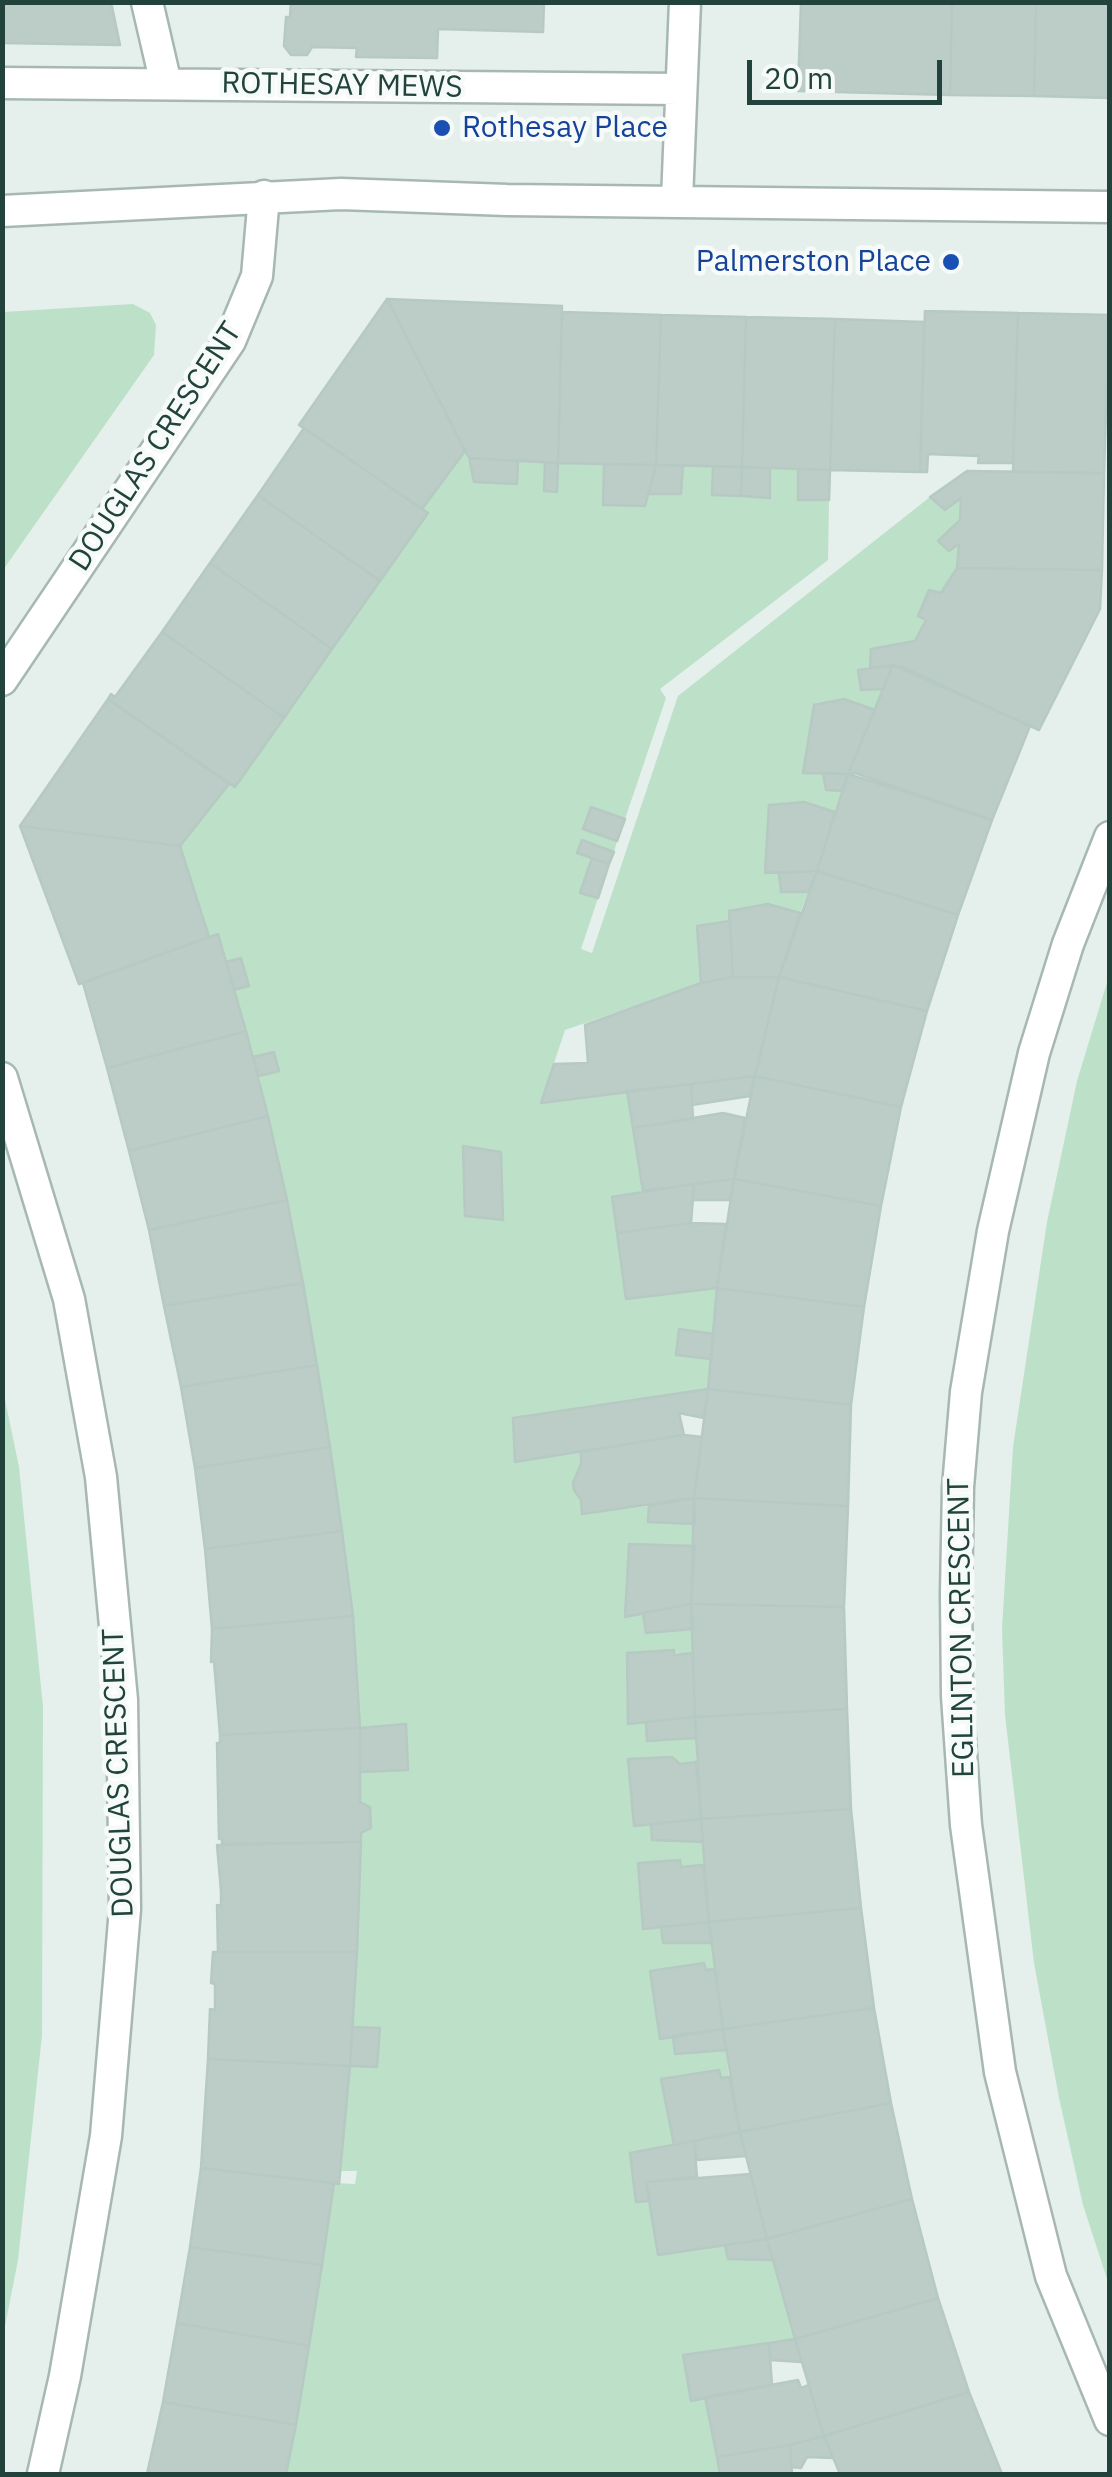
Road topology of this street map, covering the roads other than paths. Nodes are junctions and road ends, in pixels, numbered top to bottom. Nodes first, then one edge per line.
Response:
1 (147, 2) edge
2 (685, 2) edge
3 (2, 82) edge
4 (166, 84) junction
5 (681, 89) junction
6 (264, 196) junction
7 (678, 200) junction
8 (1110, 207) edge
9 (2, 210) edge
10 (2, 680) edge
11 (1110, 836) edge
12 (2, 1078) edge
13 (1110, 2420) edge
14 (42, 2474) edge

1 - 4 street
2 - 5 street
3 - 4 street, ROTHESAY MEWS
4 - 5 street, ROTHESAY MEWS
5 - 7 street
6 - 7 street
6 - 9 street
6 - 10 street, DOUGLAS CRESCENT
7 - 8 street
11 - 13 street, EGLINTON CRESCENT
12 - 14 street, DOUGLAS CRESCENT

